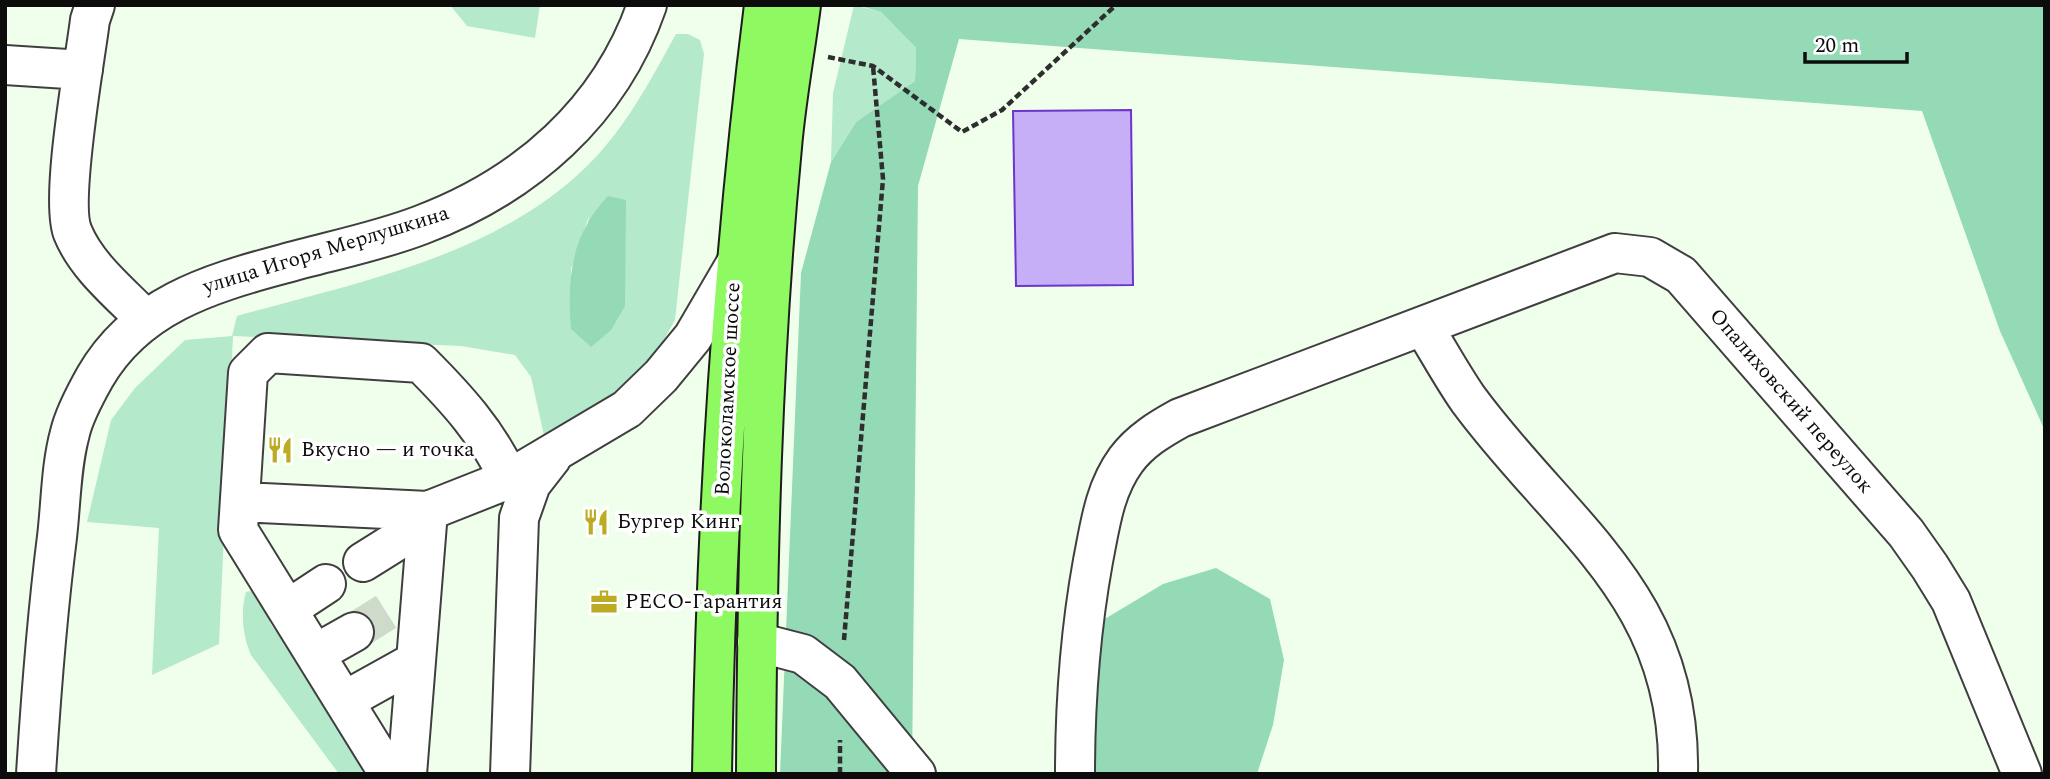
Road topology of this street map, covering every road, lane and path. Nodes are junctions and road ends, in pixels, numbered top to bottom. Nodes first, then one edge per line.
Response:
1 (95, 5) edge
2 (647, 5) edge
3 (764, 5) edge
4 (1116, 5) edge
5 (799, 23) edge
6 (5, 65) edge
7 (873, 66) junction
8 (83, 70) junction
9 (735, 265) junction
10 (145, 319) junction
11 (1423, 326) junction
12 (553, 455) junction
13 (509, 478) junction
14 (241, 502) junction
15 (427, 516) junction
16 (363, 562) dead end
17 (326, 584) dead end
18 (288, 609) junction
19 (354, 632) tunnel mouth
20 (757, 642) junction
21 (315, 654) junction
22 (416, 661) junction
23 (841, 682) junction
24 (344, 701) junction
25 (36, 774) edge
26 (389, 774) edge
27 (407, 774) edge
28 (510, 774) edge
29 (712, 774) edge
30 (756, 774) edge
31 (839, 774) edge
32 (915, 774) edge
33 (1075, 774) edge
34 (1678, 774) edge
35 (2022, 774) edge

1 - 8 street
2 - 10 street, улица Игоря Мерлушкина
3 - 9 main road, Волоколамское шоссе
4 - 7 path
5 - 7 path
5 - 20 main road, Волоколамское шоссе
6 - 8 street
7 - 23 path
8 - 10 street
9 - 12 street
9 - 29 main road, Волоколамское шоссе
10 - 25 street, улица Игоря Мерлушкина
11 - 33 street, Опалиховский переулок
11 - 34 street
11 - 35 street, Опалиховский переулок
12 - 13 street
12 - 28 street
13 - 14 street
13 - 15 street
14 - 15 street
14 - 18 street
15 - 16 street
15 - 22 street
17 - 18 street
18 - 21 street
19 - 21 street
20 - 23 street
20 - 30 main road, Волоколамское шоссе
21 - 24 street
22 - 24 street
22 - 27 street
23 - 31 path
23 - 32 street
24 - 26 street

